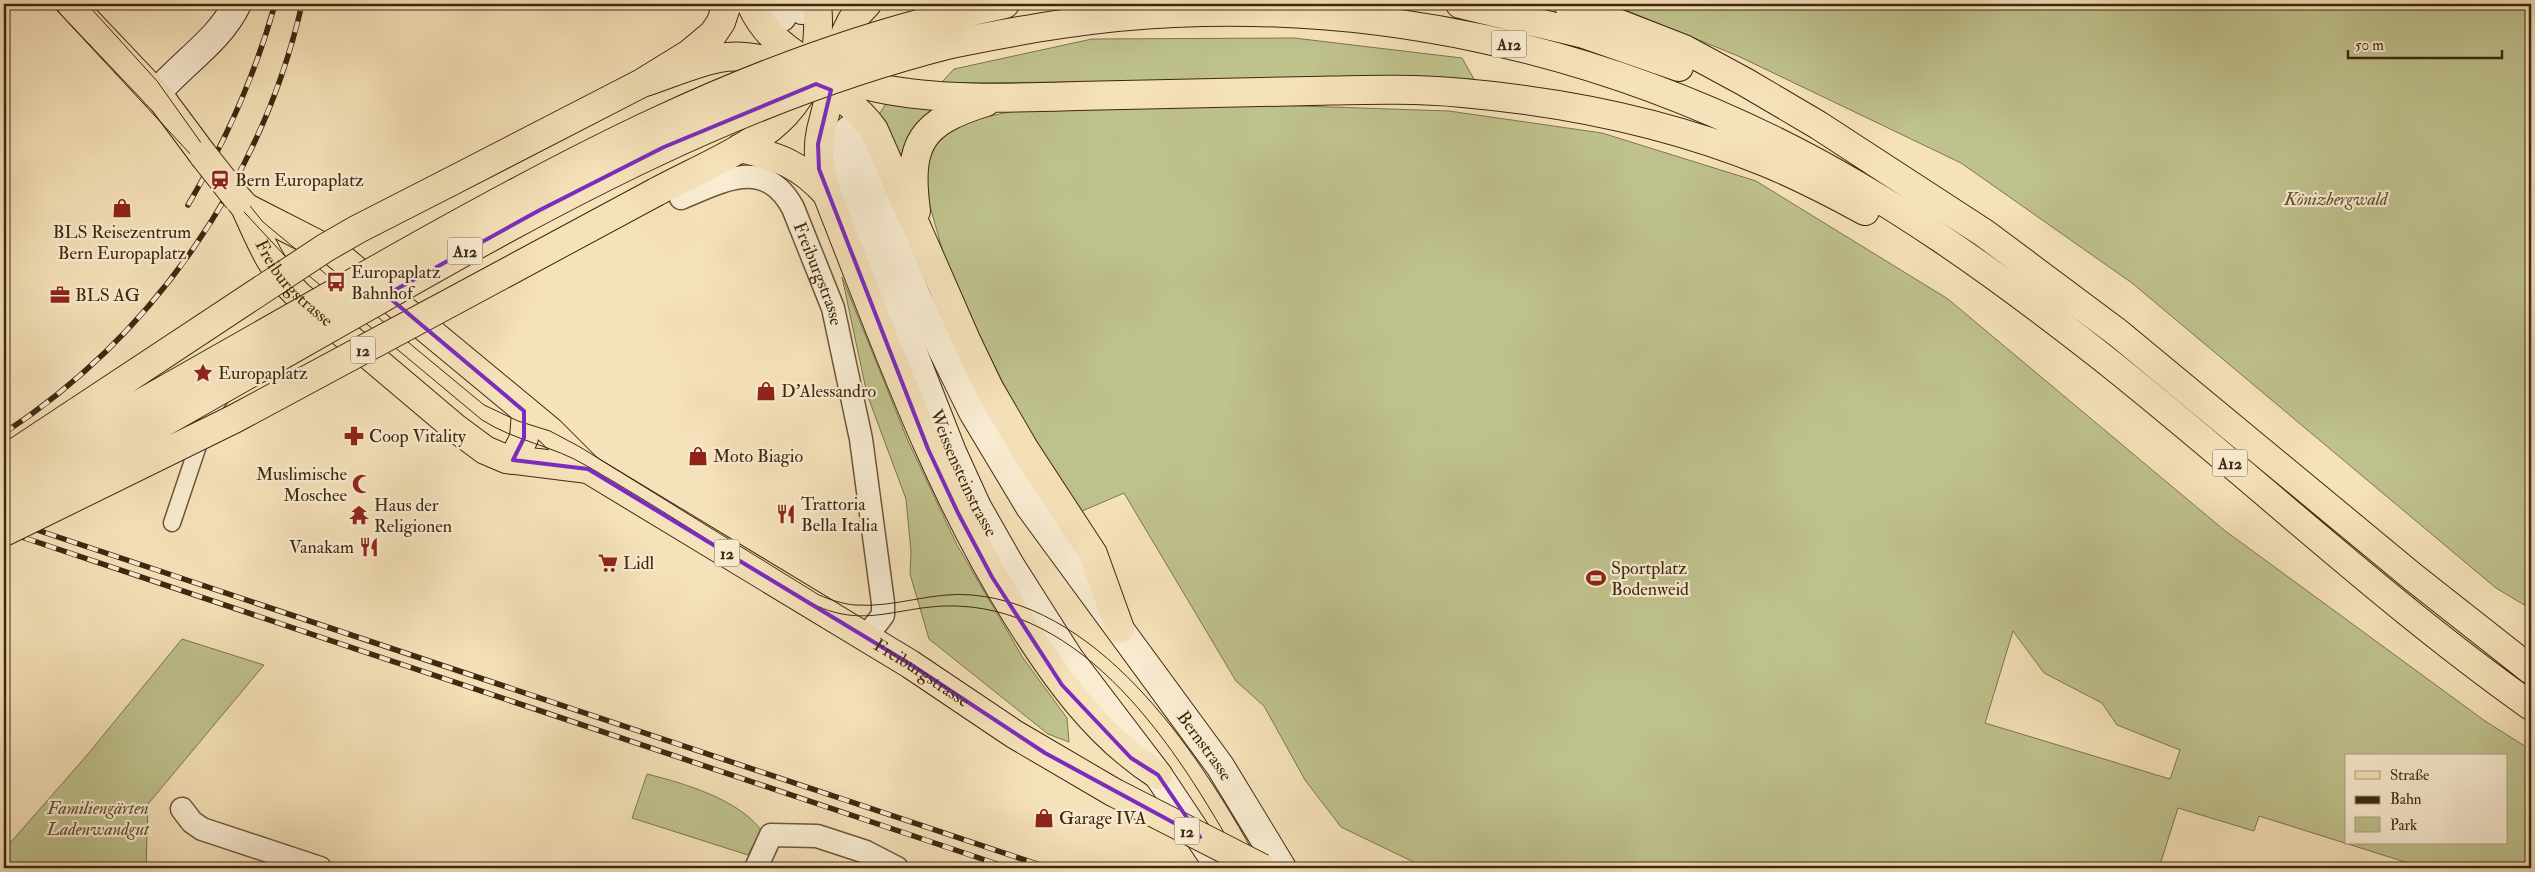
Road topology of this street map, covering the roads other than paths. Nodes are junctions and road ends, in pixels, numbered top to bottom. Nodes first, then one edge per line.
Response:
1 (71, 4) edge
2 (237, 4) edge
3 (727, 4) edge
4 (751, 4) edge
5 (867, 4) edge
6 (1004, 4) edge
7 (1460, 4) edge
8 (1568, 4) edge
9 (795, 8) edge
10 (822, 77) junction
11 (642, 83) junction
12 (156, 94) junction
13 (997, 98) junction
14 (740, 148) junction
15 (1888, 170) junction
16 (827, 194) junction
17 (681, 198) dead end
18 (242, 203) junction
19 (919, 238) junction
20 (2012, 289) junction
21 (296, 294) junction
22 (526, 412) junction
23 (4, 460) edge
24 (513, 460) junction
25 (588, 469) junction
26 (4, 481) edge
27 (4, 513) edge
28 (172, 523) dead end
29 (4, 532) edge
30 (1120, 629) junction
31 (866, 637) junction
32 (2531, 670) edge
33 (2531, 706) edge
34 (1158, 775) junction
35 (182, 809) dead end
36 (320, 868) edge
37 (756, 868) edge
38 (896, 868) edge
39 (1220, 868) edge
40 (1230, 868) edge
41 (1262, 868) edge
42 (1282, 868) edge

1 - 12 main road, Freiburgstrasse / 12
2 - 12 main road
3 - 11 main road
4 - 10 main road
5 - 10 main road
6 - 26 main road, A12, bridge
7 - 15 main road, A12
8 - 15 main road
9 - 10 main road
10 - 11 main road
10 - 13 main road
10 - 14 main road
10 - 16 main road
10 - 19 main road
11 - 23 main road, bridge
12 - 18 main road, Freiburgstrasse / 12, bridge
13 - 19 main road
13 - 20 main road
14 - 16 main road
14 - 29 main road, bridge
15 - 32 main road, A12
16 - 34 main road
17 - 31 street, Freiburgstrasse
18 - 21 main road, Freiburgstrasse / 12
18 - 22 main road, Freiburgstrasse / 12
19 - 30 main road
20 - 27 main road, A12, bridge
20 - 33 main road, A12
21 - 24 main road, Freiburgstrasse / 12
21 - 28 street
22 - 24 main road
22 - 25 main road, Freiburgstrasse / 12
24 - 25 main road, Freiburgstrasse / 12
25 - 31 main road, Freiburgstrasse / 12
30 - 34 main road, Weissensteinstrasse
30 - 42 main road, Bernstrasse
31 - 41 main road, Freiburgstrasse / 12, bridge
34 - 39 main road
34 - 40 main road
35 - 36 street
37 - 38 street

